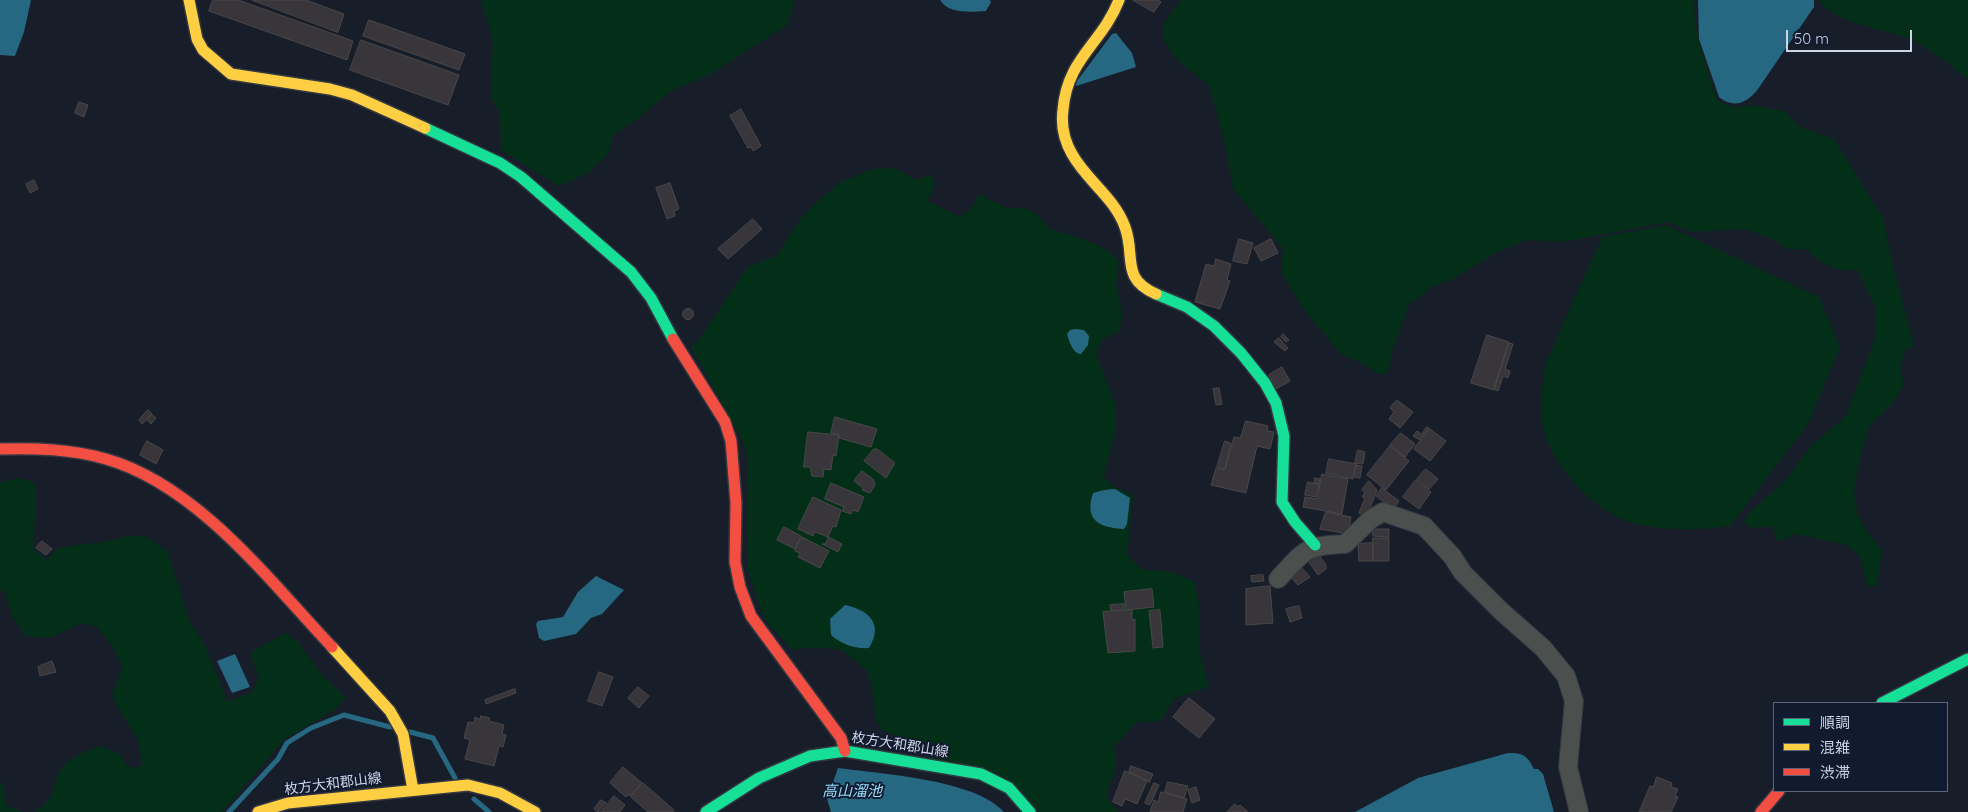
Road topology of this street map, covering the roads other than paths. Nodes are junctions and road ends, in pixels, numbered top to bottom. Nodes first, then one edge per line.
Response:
1 (189, 0) edge
2 (1119, 0) edge
3 (0, 449) edge
4 (1314, 545) junction
5 (1278, 579) dead end
6 (1968, 660) edge
7 (1884, 702) edge
8 (845, 751) junction
9 (413, 790) junction
10 (1778, 792) edge
11 (416, 805) dead end
12 (258, 812) edge
13 (535, 812) edge
14 (706, 812) edge
15 (1030, 812) edge
16 (1580, 812) edge
17 (1761, 812) edge

1 - 8 street
2 - 4 street
3 - 9 street
4 - 5 street
4 - 16 street
6 - 7 street
8 - 14 street, 枚方大和郡山線
8 - 15 street, 枚方大和郡山線
9 - 11 street
9 - 12 street, 枚方大和郡山線
9 - 13 street, 枚方大和郡山線
10 - 17 street

